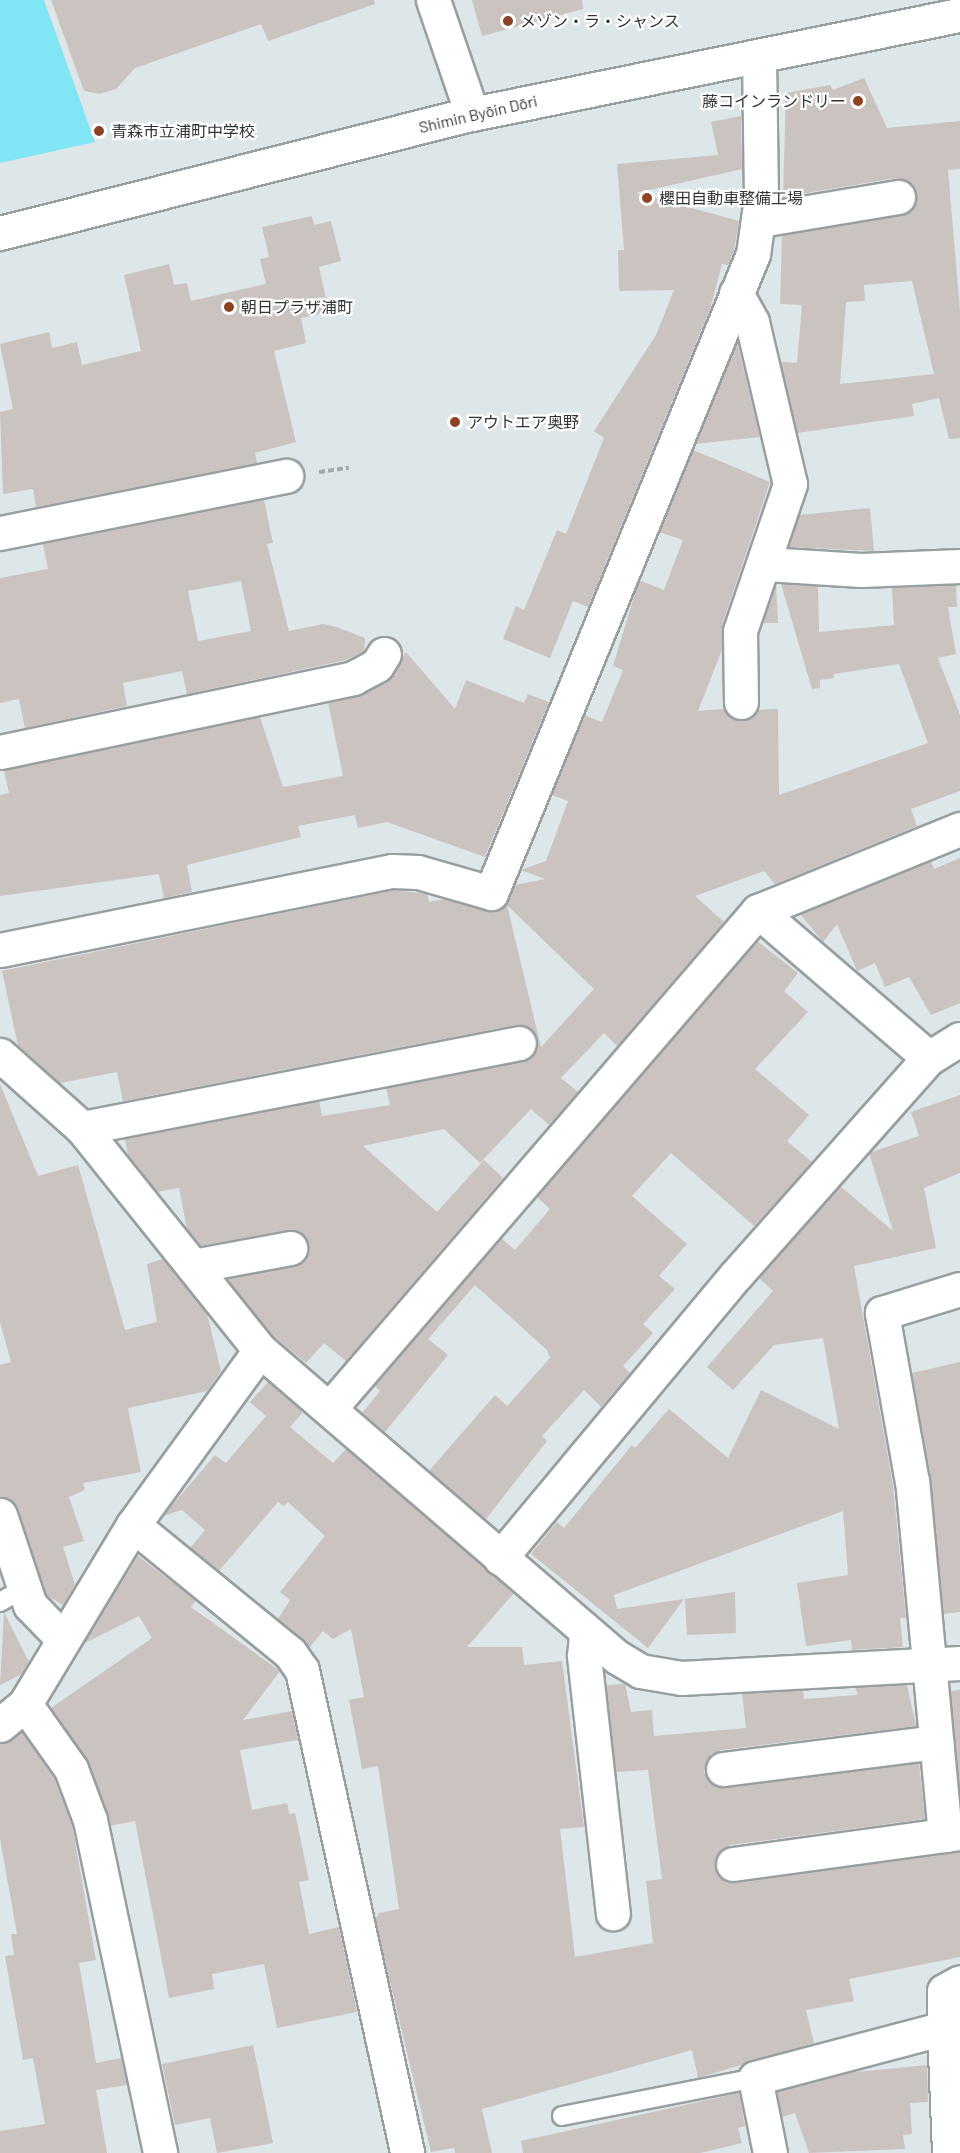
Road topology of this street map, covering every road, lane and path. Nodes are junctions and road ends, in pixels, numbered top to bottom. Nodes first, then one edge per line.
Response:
1 (433, 0) edge
2 (960, 15) edge
3 (759, 56) junction
4 (472, 114) junction
5 (898, 197) dead end
6 (760, 220) junction
7 (0, 233) edge
8 (736, 293) junction
9 (286, 476) dead end
10 (0, 533) edge
11 (766, 564) junction
12 (960, 566) edge
13 (384, 654) dead end
14 (741, 702) dead end
15 (0, 752) edge
16 (960, 829) edge
17 (758, 911) junction
18 (0, 950) edge
19 (960, 1039) edge
20 (519, 1043) dead end
21 (0, 1055) edge
22 (929, 1058) junction
23 (82, 1128) junction
24 (290, 1248) dead end
25 (193, 1266) junction
26 (960, 1289) edge
27 (260, 1350) junction
28 (330, 1408) junction
29 (0, 1515) edge
30 (133, 1525) junction
31 (500, 1558) junction
32 (12, 1595) edge
33 (586, 1634) junction
34 (61, 1637) junction
35 (946, 1664) edge
36 (25, 1704) junction
37 (0, 1725) edge
38 (936, 1742) junction
39 (723, 1769) dead end
40 (952, 1834) edge
41 (733, 1864) dead end
42 (613, 1913) dead end
43 (960, 1982) edge
44 (944, 2028) junction
45 (755, 2078) junction
46 (562, 2116) dead end
47 (160, 2153) edge
48 (407, 2153) edge
49 (770, 2153) edge
50 (949, 2153) edge

1 - 4 street
2 - 3 street, Shimin Byōin Dōri
3 - 4 street, Shimin Byōin Dōri
3 - 6 street
4 - 7 street, Shimin Byōin Dōri
5 - 6 street
6 - 8 street
8 - 11 street
8 - 18 street
9 - 10 street
11 - 12 street
11 - 14 street
13 - 15 street
16 - 17 street
17 - 22 street
17 - 28 street
19 - 22 street
20 - 23 street
21 - 23 street
22 - 31 street
23 - 25 street
24 - 25 street
25 - 27 street
26 - 35 street
27 - 28 street
27 - 30 street
28 - 31 street
29 - 32 street
30 - 34 street
30 - 48 street
31 - 33 street
32 - 34 street
33 - 35 street
33 - 42 street
34 - 36 street
35 - 38 street
36 - 37 street
36 - 47 street
38 - 39 street
38 - 40 street
40 - 41 street
43 - 44 street
44 - 45 street
44 - 50 street
45 - 46 lane
45 - 49 street

